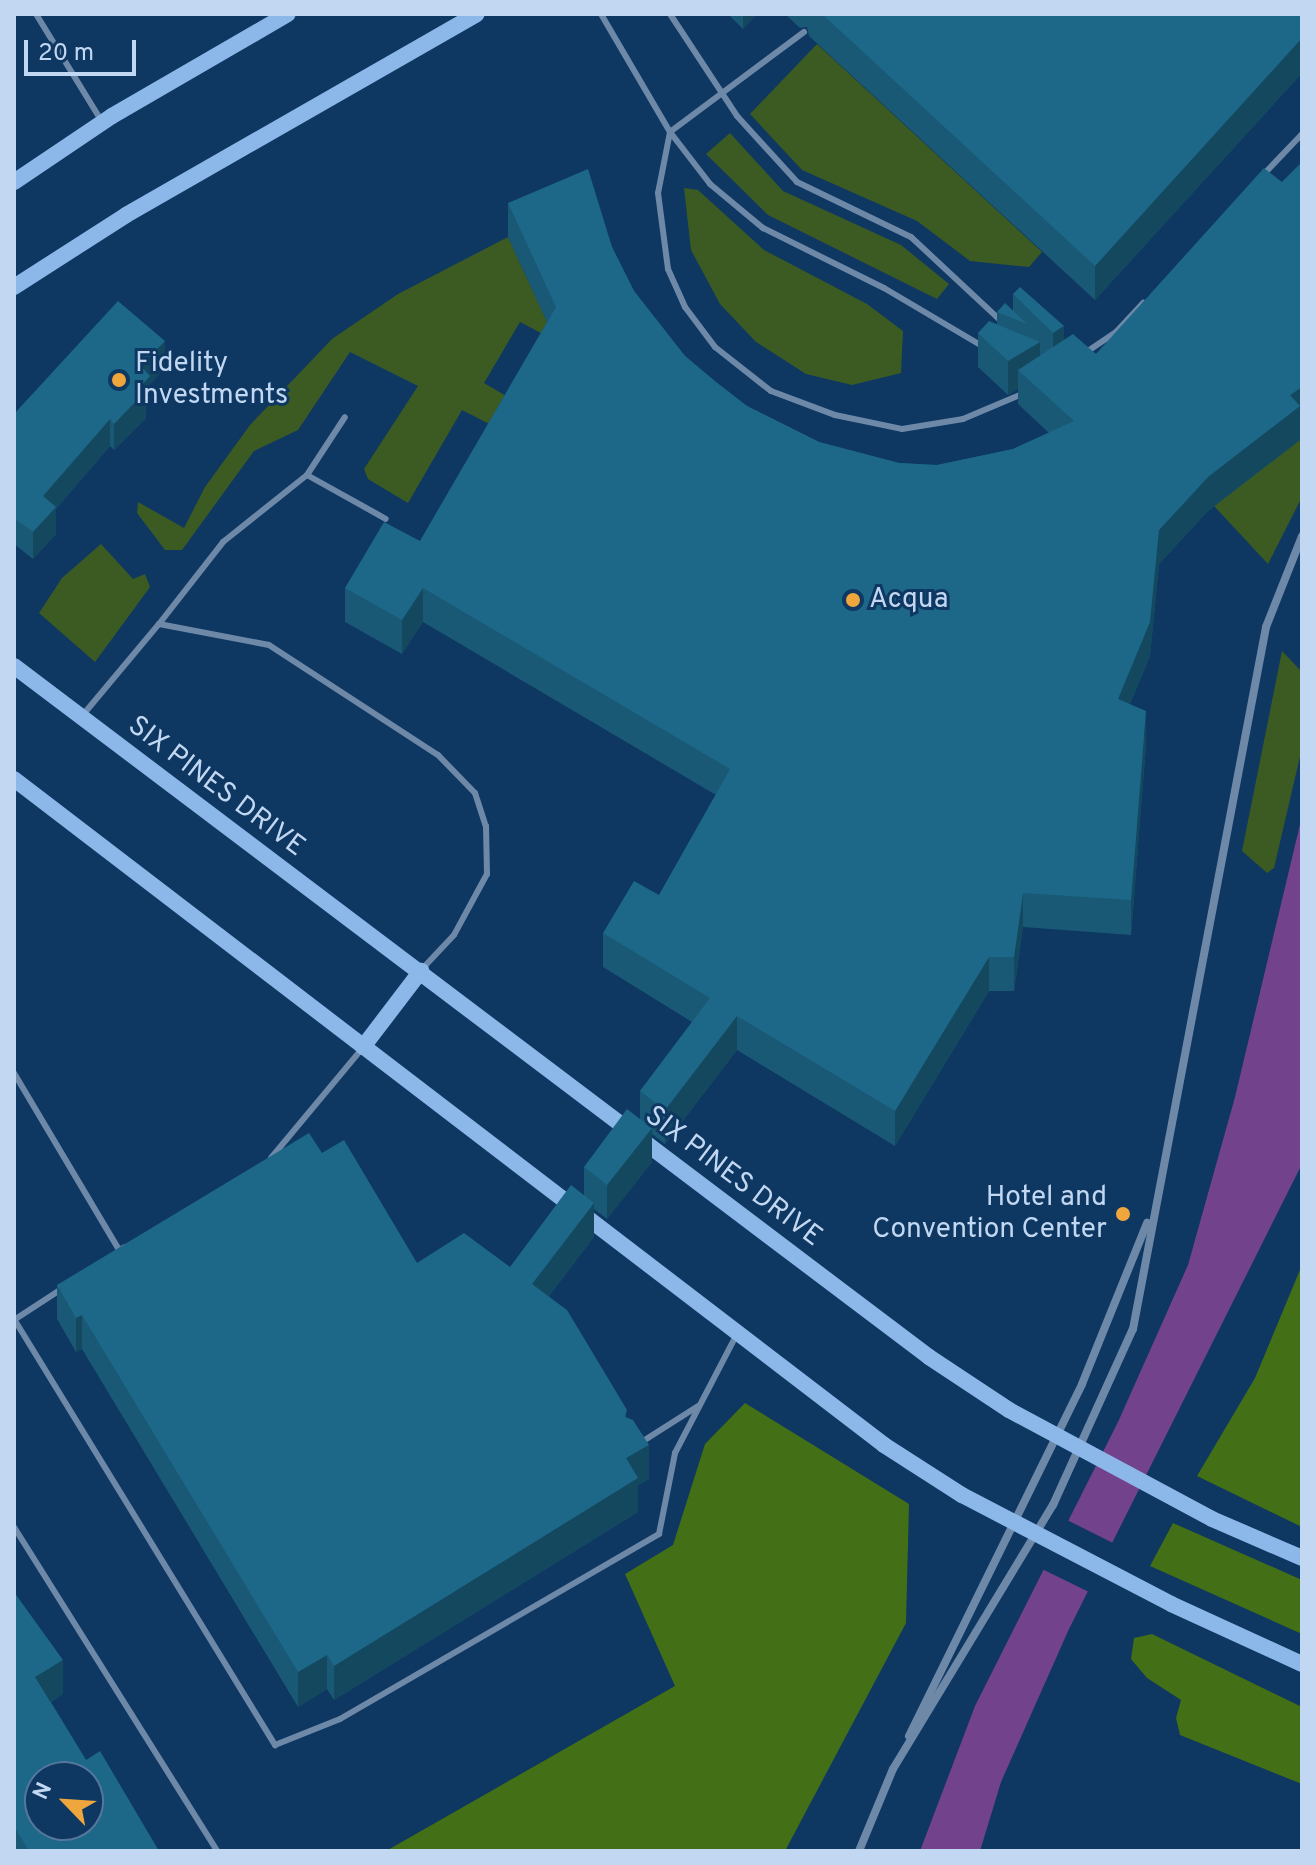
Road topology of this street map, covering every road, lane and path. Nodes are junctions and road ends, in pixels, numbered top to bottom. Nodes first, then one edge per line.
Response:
1 (36, 14) edge
2 (288, 14) edge
3 (477, 14) edge
4 (601, 14) edge
5 (670, 14) edge
6 (804, 32) dead end
7 (721, 93) junction
8 (103, 122) junction
9 (670, 132) junction
10 (1302, 134) edge
11 (1258, 181) edge
12 (14, 182) edge
13 (14, 287) edge
14 (1149, 297) edge
15 (1013, 333) edge
16 (995, 352) edge
17 (1078, 358) edge
18 (1030, 389) edge
19 (345, 417) dead end
20 (307, 475) junction
21 (386, 519) edge
22 (1302, 536) edge
23 (159, 624) junction
24 (14, 666) edge
25 (81, 718) junction
26 (14, 779) edge
27 (421, 971) junction
28 (363, 1047) junction
29 (14, 1073) edge
30 (258, 1166) edge
31 (1152, 1210) junction
32 (132, 1242) edge
33 (119, 1250) junction
34 (106, 1259) edge
35 (67, 1285) edge
36 (14, 1320) edge
37 (737, 1334) junction
38 (700, 1405) junction
39 (630, 1449) edge
40 (14, 1527) edge
41 (1302, 1558) edge
42 (1302, 1664) edge
43 (893, 1769) junction
44 (217, 1851) edge
45 (859, 1851) edge

1 - 8 lane
2 - 8 street
3 - 13 street
4 - 9 lane
5 - 7 lane
6 - 7 lane
7 - 9 lane
7 - 15 lane
8 - 12 street
9 - 16 lane
9 - 18 lane
10 - 11 lane
14 - 17 lane
19 - 20 lane
20 - 21 lane
20 - 23 lane
22 - 31 street
23 - 25 lane
23 - 27 lane
24 - 25 street, SIX PINES DRIVE
25 - 27 street, SIX PINES DRIVE
26 - 28 street
27 - 28 street
27 - 41 street, SIX PINES DRIVE, bridge
28 - 30 lane
28 - 37 street
29 - 33 lane
31 - 43 street
31 - 43 street
32 - 33 lane
33 - 34 lane
35 - 36 lane
36 - 38 lane
37 - 38 lane
37 - 42 street, bridge
38 - 39 lane
40 - 44 lane
43 - 45 street

